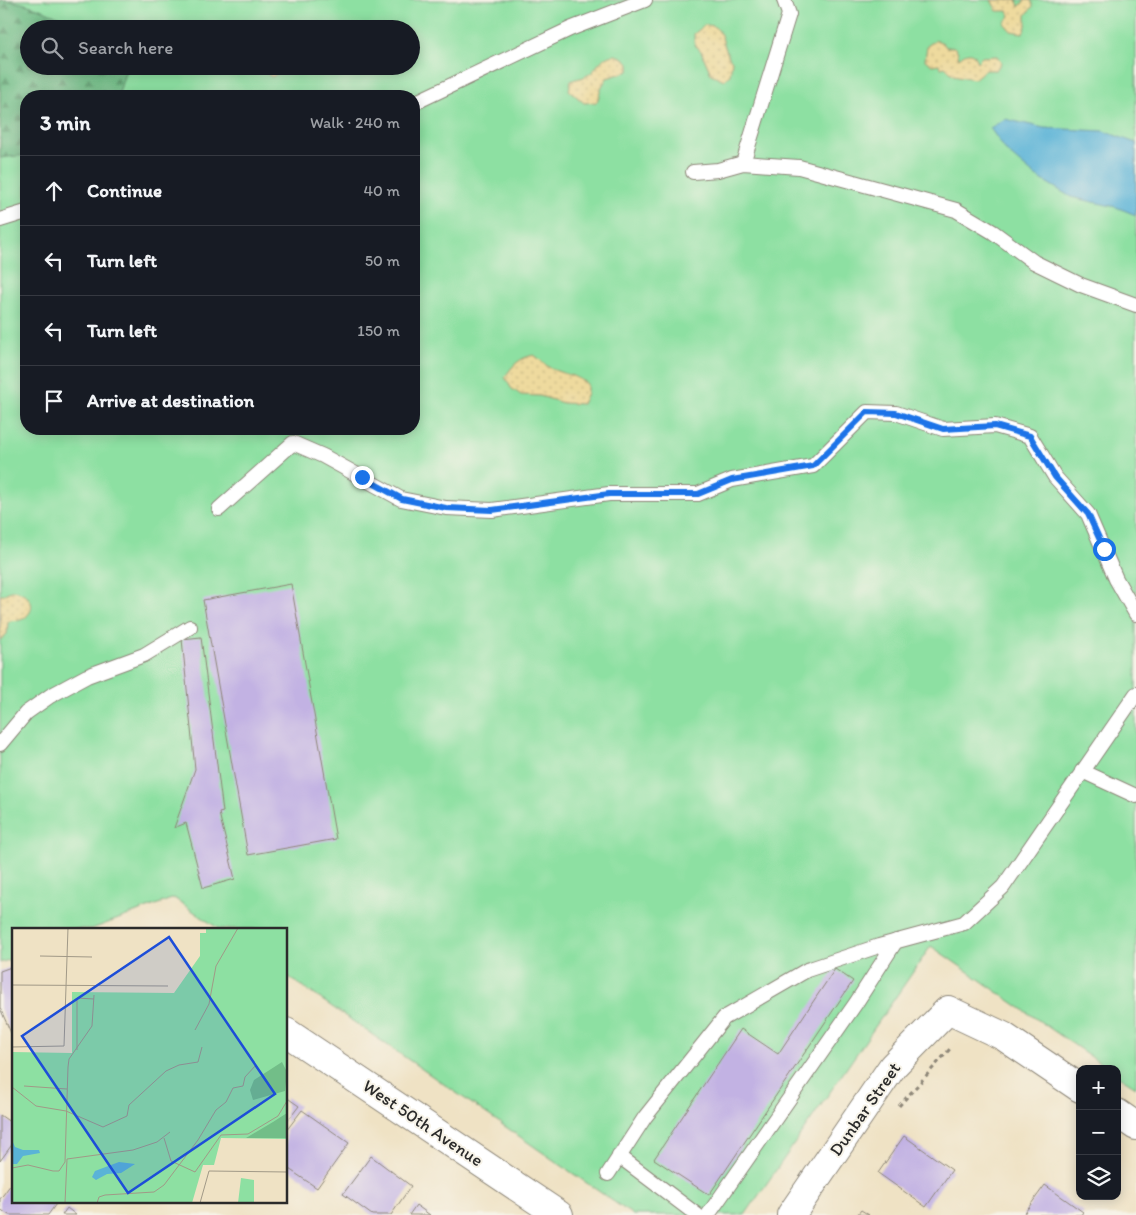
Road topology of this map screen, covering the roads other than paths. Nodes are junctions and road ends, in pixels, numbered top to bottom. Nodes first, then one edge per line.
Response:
1 (645, 0) edge
2 (784, 0) edge
3 (420, 100) edge
4 (743, 163) junction
5 (693, 172) dead end
6 (20, 214) edge
7 (0, 220) edge
8 (1136, 305) edge
9 (218, 509) dead end
10 (1136, 614) edge
11 (190, 627) dead end
12 (1136, 694) edge
13 (0, 744) edge
14 (1082, 771) junction
15 (1136, 796) edge
16 (896, 942) junction
17 (288, 1033) edge
18 (1076, 1085) edge
19 (1121, 1117) edge
20 (1136, 1126) edge
21 (619, 1156) junction
22 (608, 1174) dead end
23 (680, 1203) junction
24 (559, 1215) edge
25 (672, 1215) edge
26 (697, 1215) edge
27 (708, 1215) edge
28 (791, 1215) edge

1 - 3 lane
2 - 4 lane
4 - 5 lane
4 - 8 lane
6 - 7 lane
9 - 10 lane
11 - 13 lane
12 - 14 lane
14 - 15 lane
14 - 16 lane
16 - 21 lane
16 - 27 lane
17 - 24 street, West 50th Avenue
18 - 28 street, Dunbar Street
19 - 20 street
21 - 22 lane
21 - 23 lane
23 - 25 lane
23 - 26 lane

